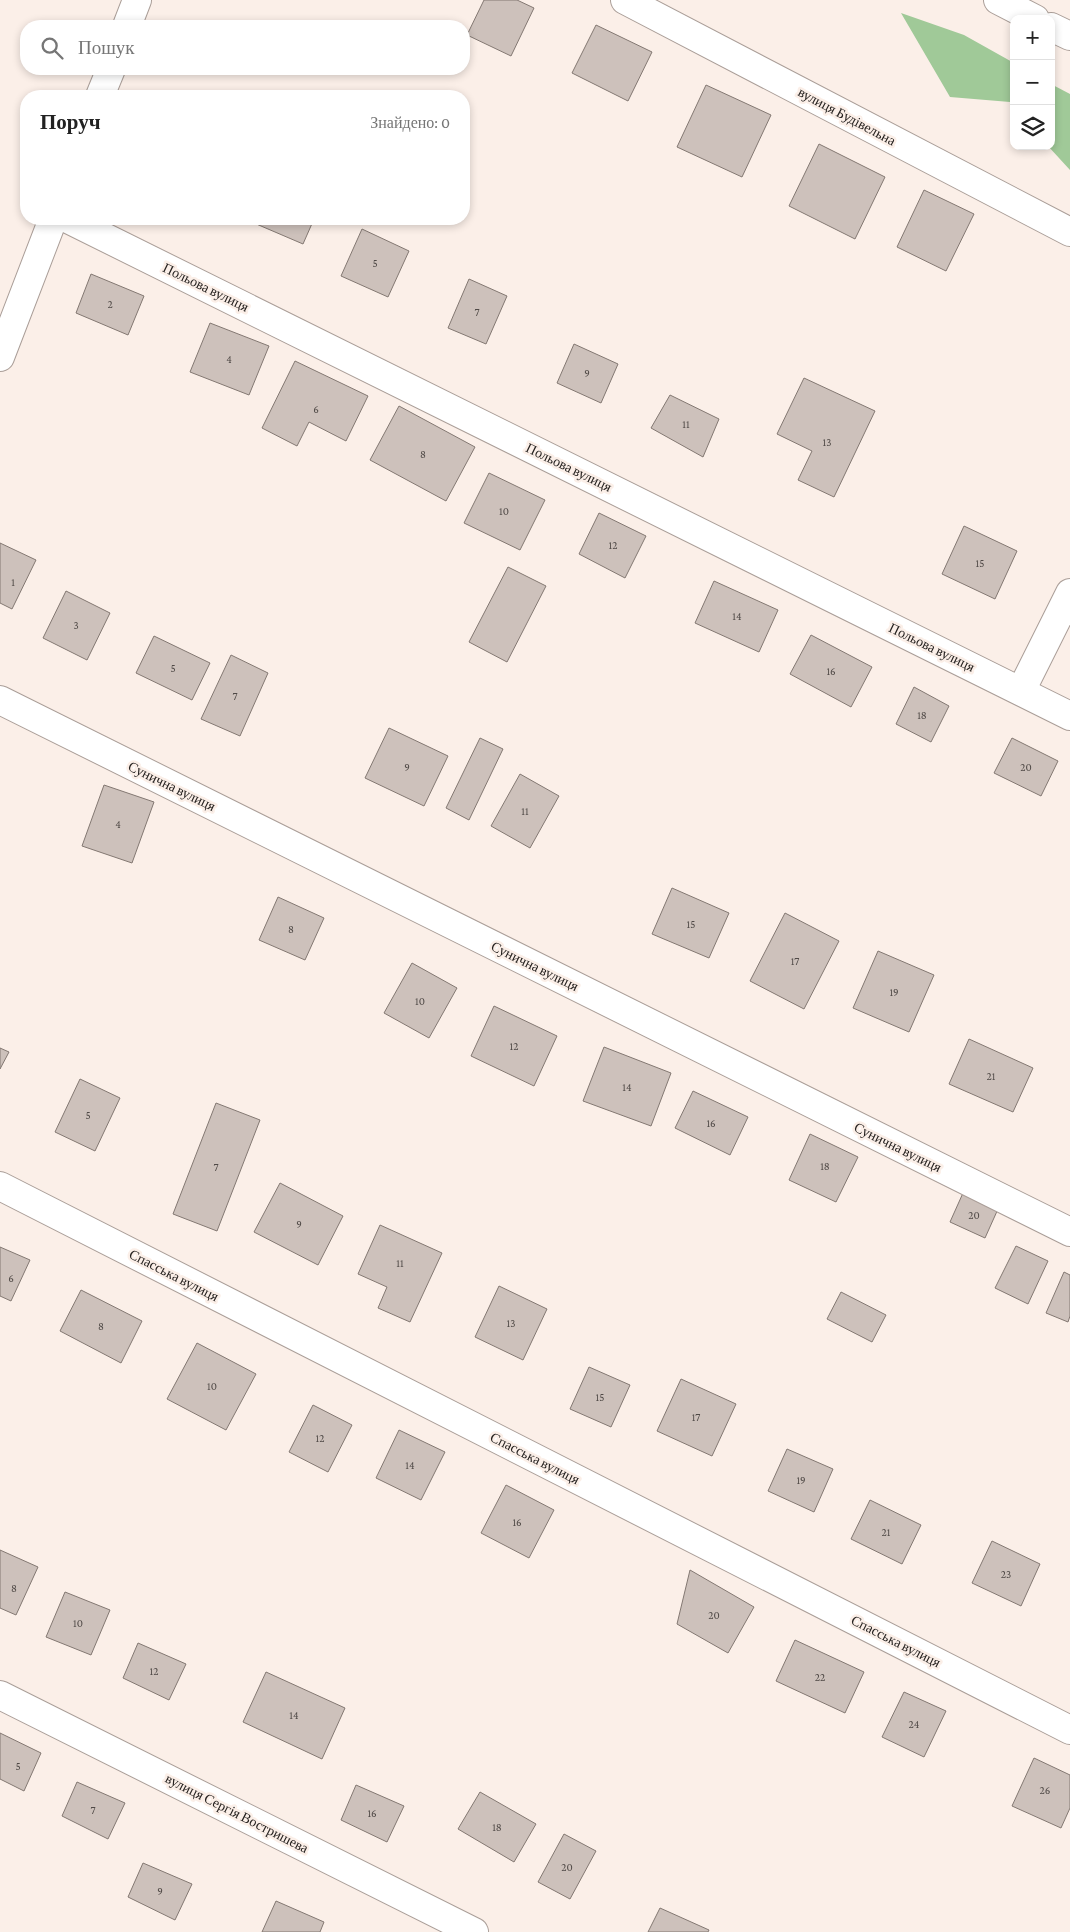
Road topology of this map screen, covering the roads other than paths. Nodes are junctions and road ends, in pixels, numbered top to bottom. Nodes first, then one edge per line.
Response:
1 (137, 0) edge
2 (625, 0) edge
3 (998, 0) edge
4 (1027, 15) edge
5 (129, 20) edge
6 (1055, 29) edge
7 (1070, 36) edge
8 (109, 75) edge
9 (102, 90) edge
10 (51, 225) edge
11 (80, 225) edge
12 (1070, 232) edge
13 (0, 358) edge
14 (1070, 593) edge
15 (1021, 692) junction
16 (0, 700) edge
17 (1070, 716) edge
18 (0, 1186) edge
19 (1070, 1232) edge
20 (0, 1695) edge
21 (1070, 1730) edge
22 (474, 1932) edge

1 - 5 street
2 - 12 street, вулиця Будівельна
3 - 4 street
6 - 7 street
8 - 9 street
10 - 13 street
11 - 15 street, Польова вулиця
14 - 15 street
15 - 17 street, Польова вулиця
16 - 19 street, Сунична вулиця
18 - 21 street, Спасська вулиця
20 - 22 street, вулиця Сергія Востришева

